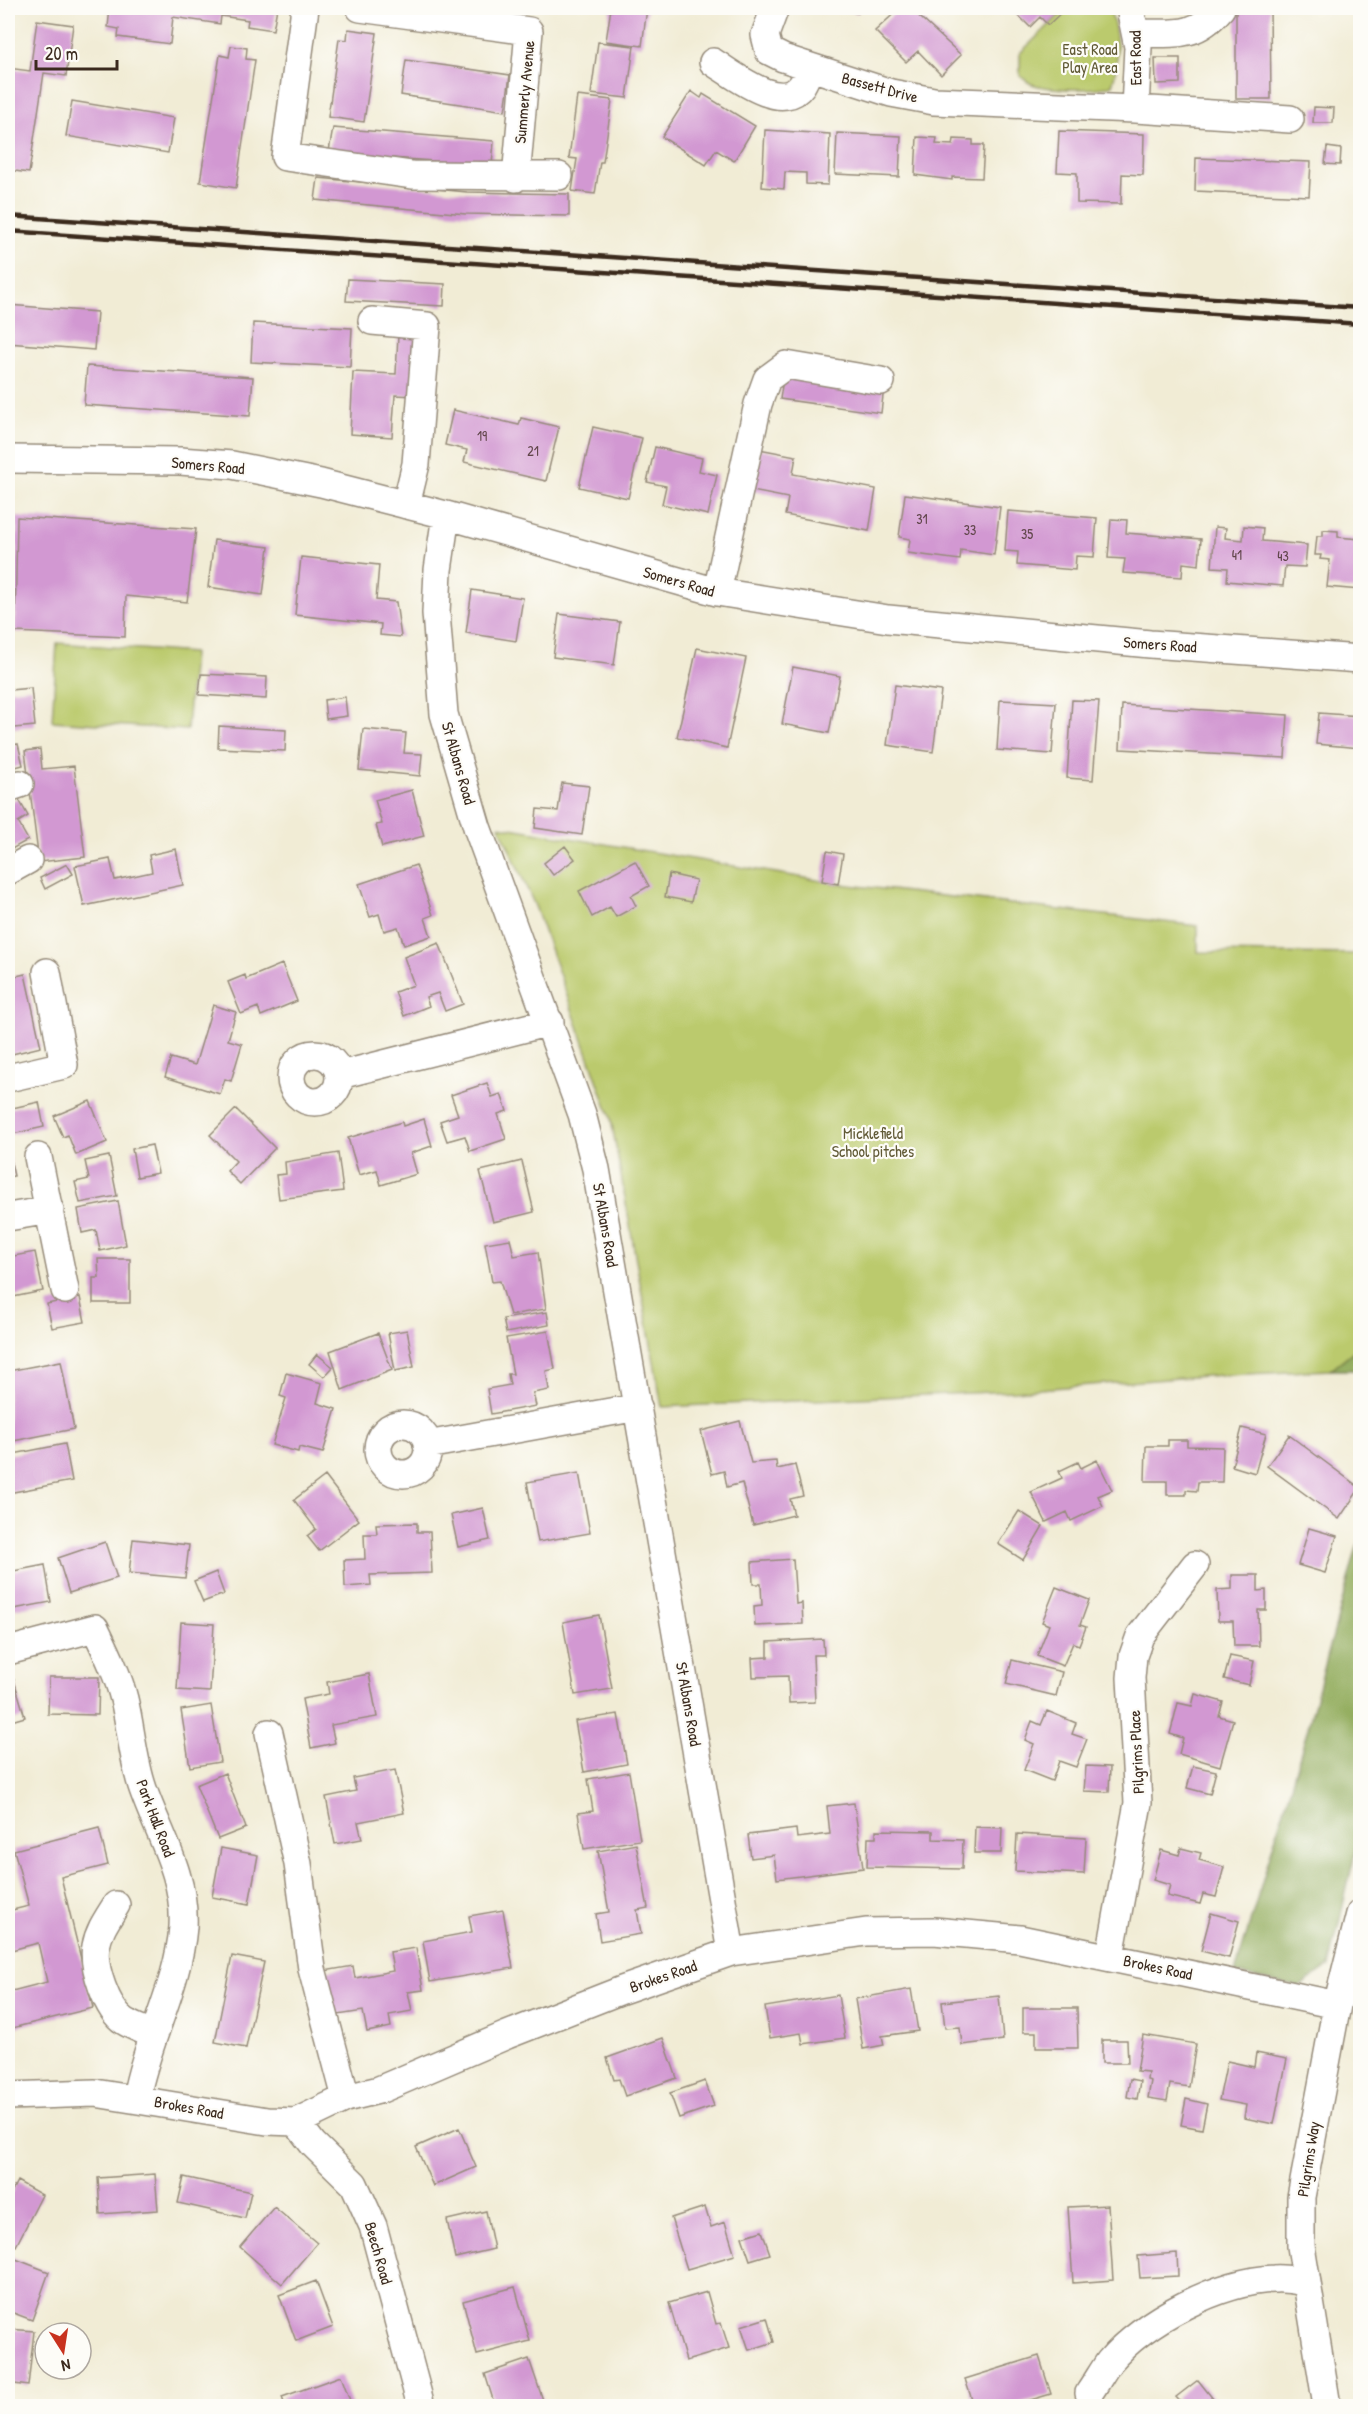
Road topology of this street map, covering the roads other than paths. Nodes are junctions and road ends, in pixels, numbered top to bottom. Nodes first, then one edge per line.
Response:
1 (305, 8) edge
2 (360, 8) edge
3 (774, 8) edge
4 (1130, 8) edge
5 (1221, 8) edge
6 (1136, 33) junction
7 (713, 63) dead end
8 (810, 68) junction
9 (1041, 105) joint
10 (1135, 109) junction
11 (1290, 119) dead end
12 (559, 177) dead end
13 (516, 178) junction
14 (372, 321) dead end
15 (881, 381) dead end
16 (8, 459) edge
17 (406, 505) junction
18 (446, 515) junction
19 (717, 592) junction
20 (1360, 658) edge
21 (47, 972) dead end
22 (550, 1022) junction
23 (340, 1076) dead end
24 (8, 1078) edge
25 (38, 1157) dead end
26 (50, 1210) junction
27 (8, 1217) edge
28 (65, 1290) dead end
29 (638, 1407) junction
30 (428, 1445) dead end
31 (1195, 1564) dead end
32 (8, 1651) edge
33 (268, 1733) dead end
34 (116, 1905) dead end
35 (1360, 1914) edge
36 (731, 1952) junction
37 (1110, 1956) junction
38 (1337, 2005) junction
39 (154, 2035) junction
40 (8, 2096) edge
41 (136, 2098) junction
42 (346, 2098) junction
43 (296, 2122) junction
44 (1307, 2282) junction
45 (1089, 2393) dead end
46 (421, 2406) edge
47 (1327, 2406) edge

1 - 13 street
2 - 13 street, Summerly Avenue
3 - 8 street, Bassett Drive
4 - 6 street, East Road
5 - 6 street
6 - 10 street, East Road
7 - 8 street
8 - 9 street, Bassett Drive
9 - 10 street, East Road
10 - 11 street, East Road
12 - 13 street
14 - 17 street
15 - 19 street
16 - 17 street, Somers Road
17 - 18 street, Somers Road
18 - 19 street, Somers Road
18 - 22 street, St Albans Road
19 - 20 street, Somers Road
21 - 24 street
22 - 23 street
22 - 29 street, St Albans Road
25 - 26 street
26 - 27 street
26 - 28 street
29 - 30 street
29 - 36 street, St Albans Road
31 - 37 street, Pilgrims Place
32 - 39 street, Park Hall Road
33 - 42 street
34 - 39 street
35 - 38 street, Pilgrims Way
36 - 37 street, Brokes Road
36 - 42 street, Brokes Road
37 - 38 street, Brokes Road
38 - 44 street, Pilgrims Way
39 - 41 street, Park Hall Road
40 - 41 street, Brokes Road
41 - 43 street, Brokes Road
42 - 43 street, Brokes Road
43 - 46 street, Beech Road
44 - 45 street
44 - 47 street, Pilgrims Way

